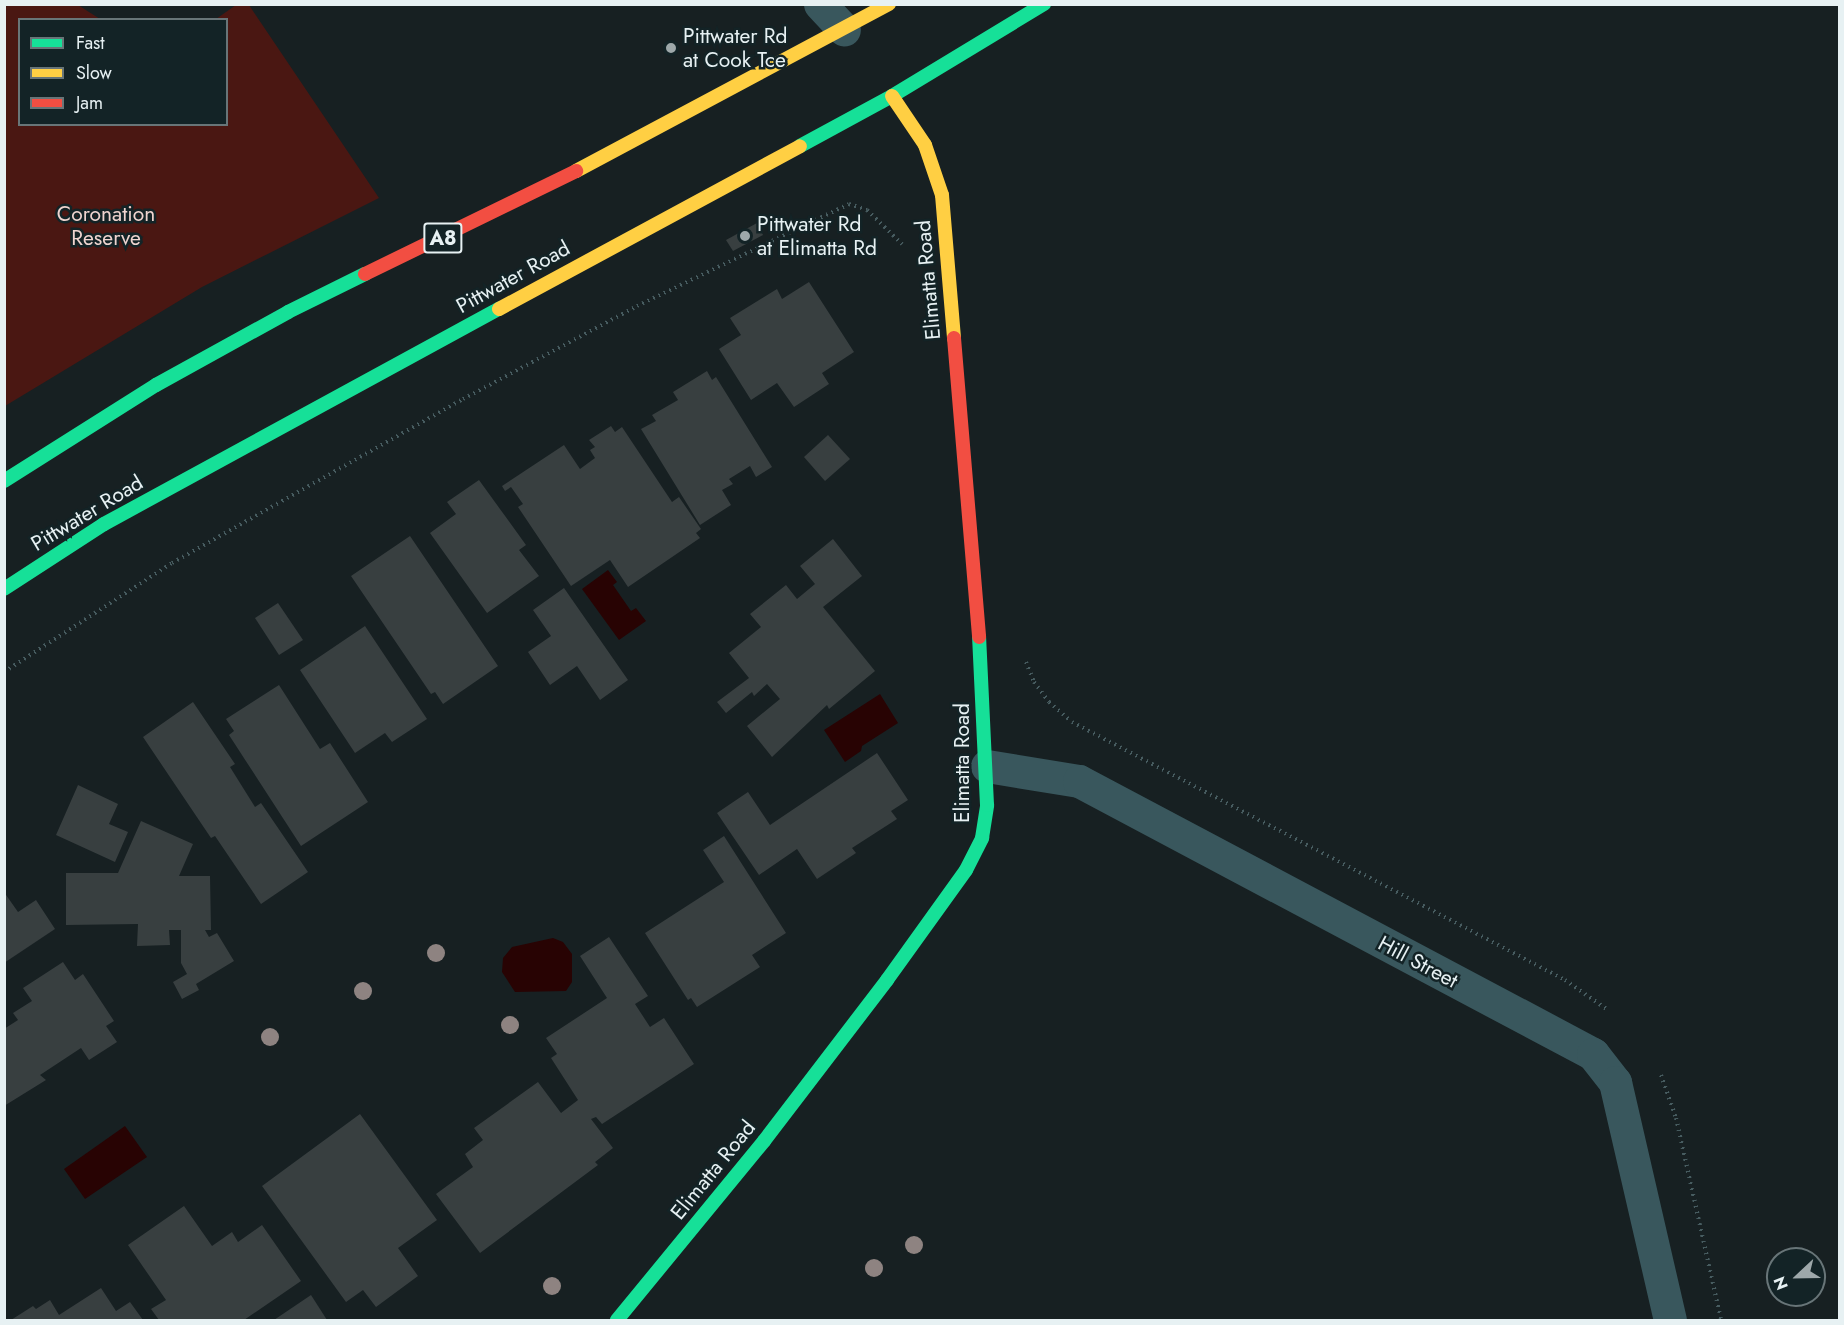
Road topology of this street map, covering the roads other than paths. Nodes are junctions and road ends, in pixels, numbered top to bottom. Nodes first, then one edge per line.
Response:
1 (819, 4) edge
2 (888, 4) edge
3 (1044, 4) edge
4 (844, 30) junction
5 (892, 96) junction
6 (4, 482) edge
7 (4, 589) edge
8 (987, 766) junction
9 (617, 1320) edge
10 (1670, 1320) edge

1 - 4 street
2 - 4 main road, A8
3 - 5 main road, Pittwater Road
4 - 6 main road, A8
5 - 7 main road, Pittwater Road
5 - 8 main road, Elimatta Road
8 - 9 main road, Elimatta Road
8 - 10 street, Hill Street

